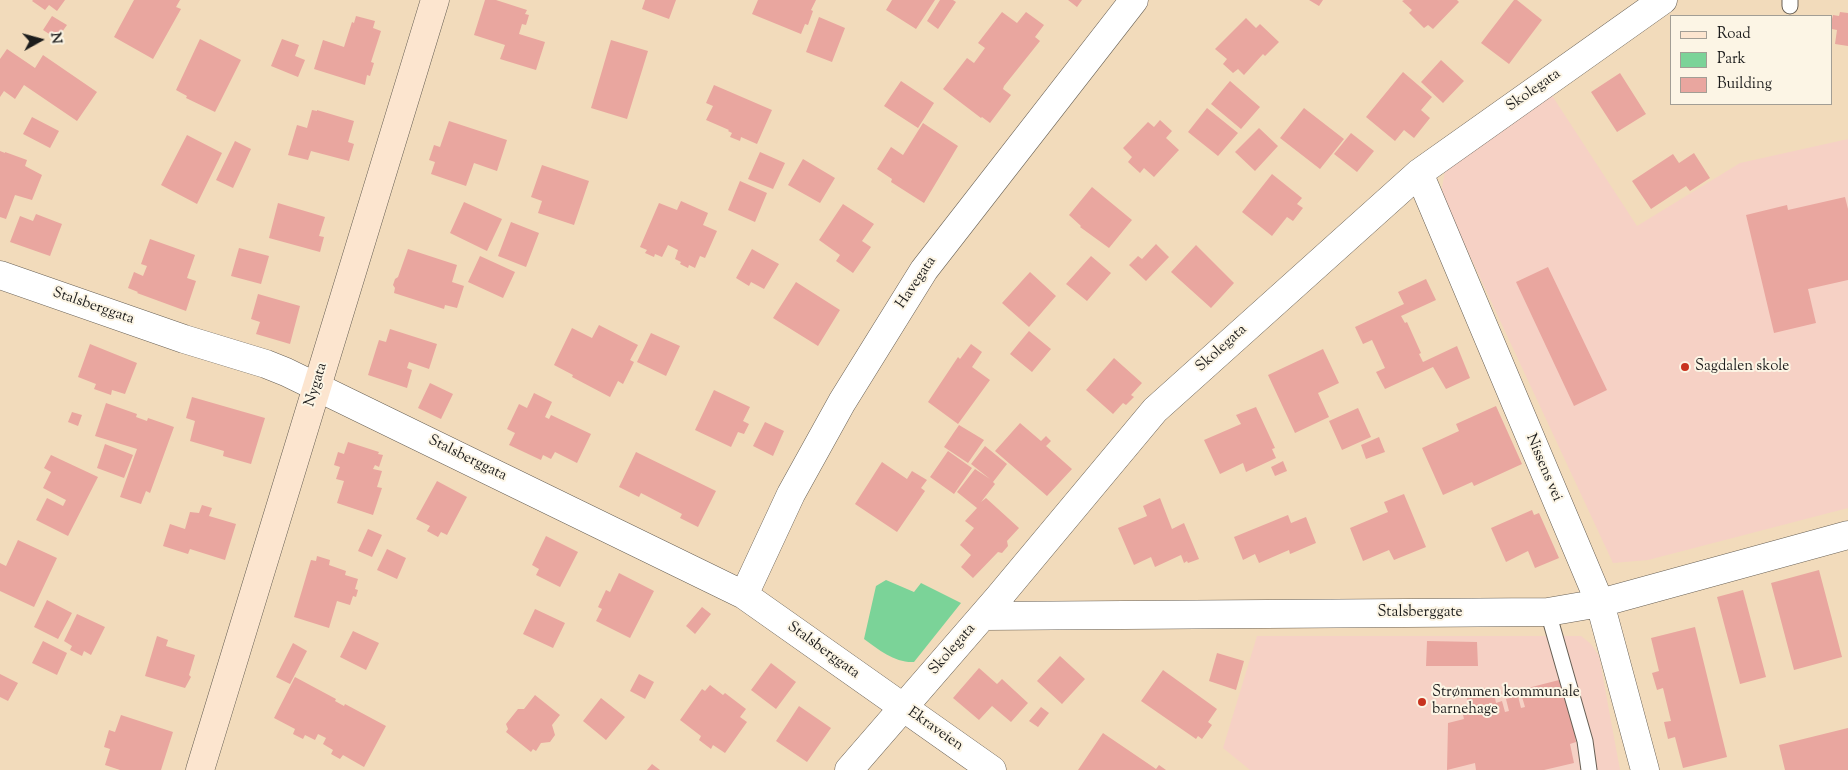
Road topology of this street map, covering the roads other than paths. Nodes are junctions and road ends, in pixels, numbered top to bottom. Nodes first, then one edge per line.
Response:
1 (435, 0) edge
2 (1134, 0) edge
3 (1663, 0) edge
4 (1419, 173) junction
5 (0, 276) edge
6 (317, 386) junction
7 (1848, 536) edge
8 (744, 594) junction
9 (1600, 604) junction
10 (1548, 612) junction
11 (983, 616) junction
12 (903, 708) junction
13 (200, 770) edge
14 (850, 770) edge
15 (992, 770) edge
16 (1589, 770) edge
17 (1645, 770) edge

1 - 6 main road, Nygata
2 - 8 street, Havegata
3 - 4 street, Skolegata
4 - 9 street, Nissens vei
4 - 11 street, Skolegata
5 - 6 street, Stalsberggata
6 - 8 street, Stalsberggata
6 - 13 main road, Nygata
7 - 9 street, Stalsberggate
8 - 12 street, Stalsberggata
9 - 10 street, Stalsberggate
9 - 17 street, Nissens vei
10 - 11 street, Stalsberggate
10 - 16 lane
11 - 12 street, Skolegata
12 - 14 street, Skolegata
12 - 15 street, Ekraveien

